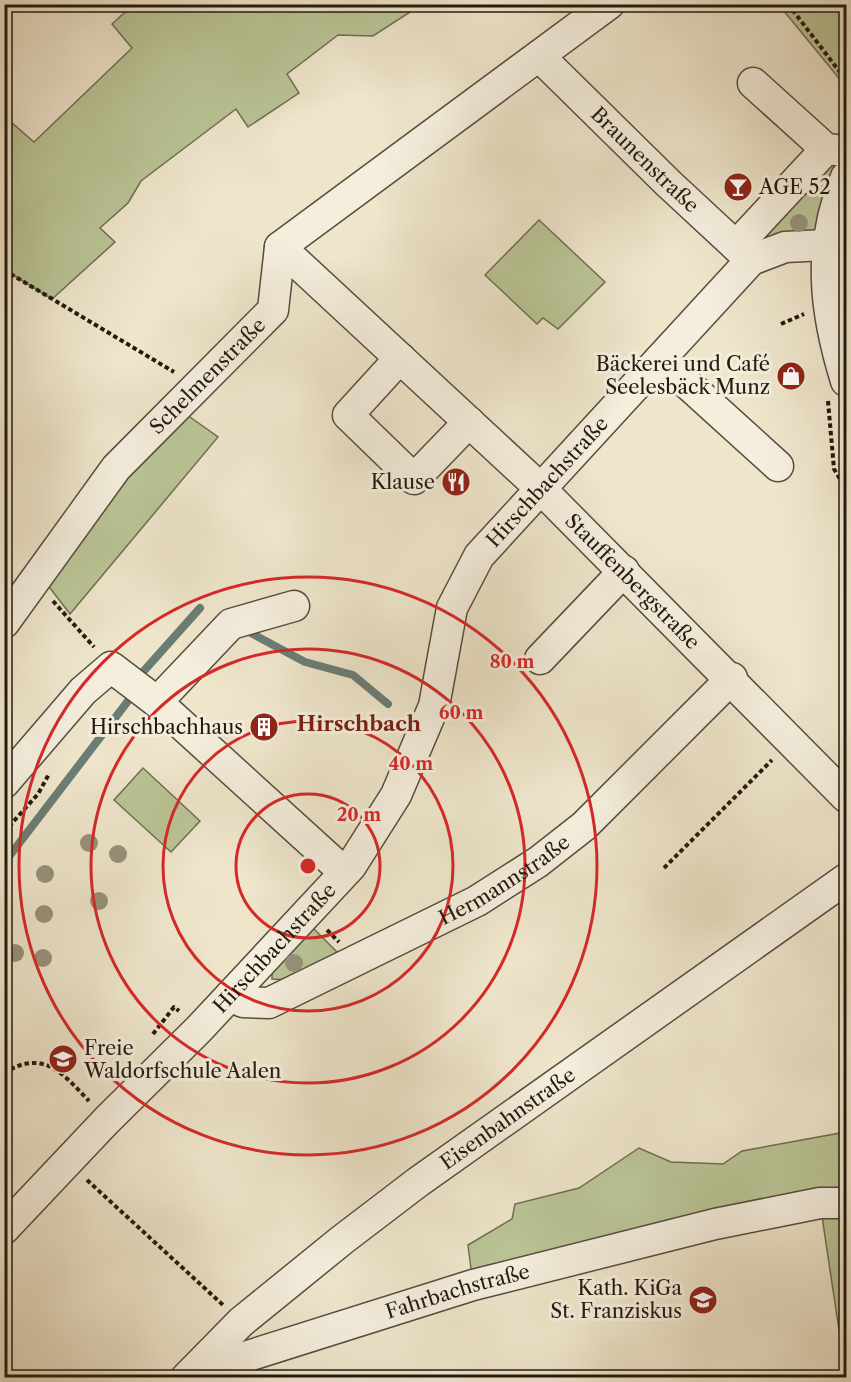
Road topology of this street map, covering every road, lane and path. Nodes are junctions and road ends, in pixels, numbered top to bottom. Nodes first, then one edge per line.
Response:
1 (609, 4) edge
2 (788, 4) edge
3 (540, 57) junction
4 (846, 80) edge
5 (753, 83) dead end
6 (836, 150) edge
7 (846, 177) edge
8 (826, 245) junction
9 (280, 248) junction
10 (744, 253) junction
11 (4, 270) edge
12 (810, 311) dead end
13 (781, 324) dead end
14 (400, 358) junction
15 (660, 359) junction
16 (846, 381) edge
17 (198, 386) junction
18 (469, 422) junction
19 (778, 466) dead end
20 (540, 488) junction
21 (624, 571) junction
22 (34, 581) junction
23 (294, 606) dead end
24 (4, 622) edge
25 (540, 658) dead end
26 (111, 667) junction
27 (732, 678) junction
28 (157, 702) junction
29 (791, 740) junction
30 (4, 783) edge
31 (846, 797) edge
32 (664, 868) dead end
33 (344, 872) junction
34 (846, 879) edge
35 (230, 996) junction
36 (4, 1073) edge
37 (94, 1107) dead end
38 (83, 1176) dead end
39 (846, 1203) edge
40 (4, 1229) edge
41 (241, 1322) junction
42 (184, 1377) edge

1 - 3 street
2 - 4 path
3 - 9 street
3 - 10 street, Braunenstraße
5 - 6 street
6 - 10 street
7 - 8 street
8 - 10 street, Hirschbachstraße
8 - 16 street
9 - 14 street, Stauffenbergstraße
9 - 17 street, Schelmenstraße
10 - 15 street, Hirschbachstraße
11 - 17 path
12 - 13 path
14 - 18 street, Stauffenbergstraße
14 - 18 street
15 - 19 street
15 - 20 street, Hirschbachstraße
17 - 22 street, Schelmenstraße
18 - 20 street, Stauffenbergstraße
20 - 21 street, Stauffenbergstraße
20 - 33 street, Hirschbachstraße
21 - 25 street
21 - 27 street, Stauffenbergstraße
22 - 24 street, Schelmenstraße
22 - 26 path
23 - 28 street
26 - 28 street, Hirschbachstraße
26 - 30 street
27 - 29 street, Stauffenbergstraße
27 - 35 street, Hermannstraße
28 - 33 street, Hirschbachstraße
29 - 31 street, Stauffenbergstraße
29 - 32 path
33 - 35 street, Hirschbachstraße
34 - 41 street, Eisenbahnstraße
35 - 40 street, Hirschbachstraße
36 - 37 path
38 - 41 path
39 - 42 street, Fahrbachstraße
41 - 42 street, Eisenbahnstraße

